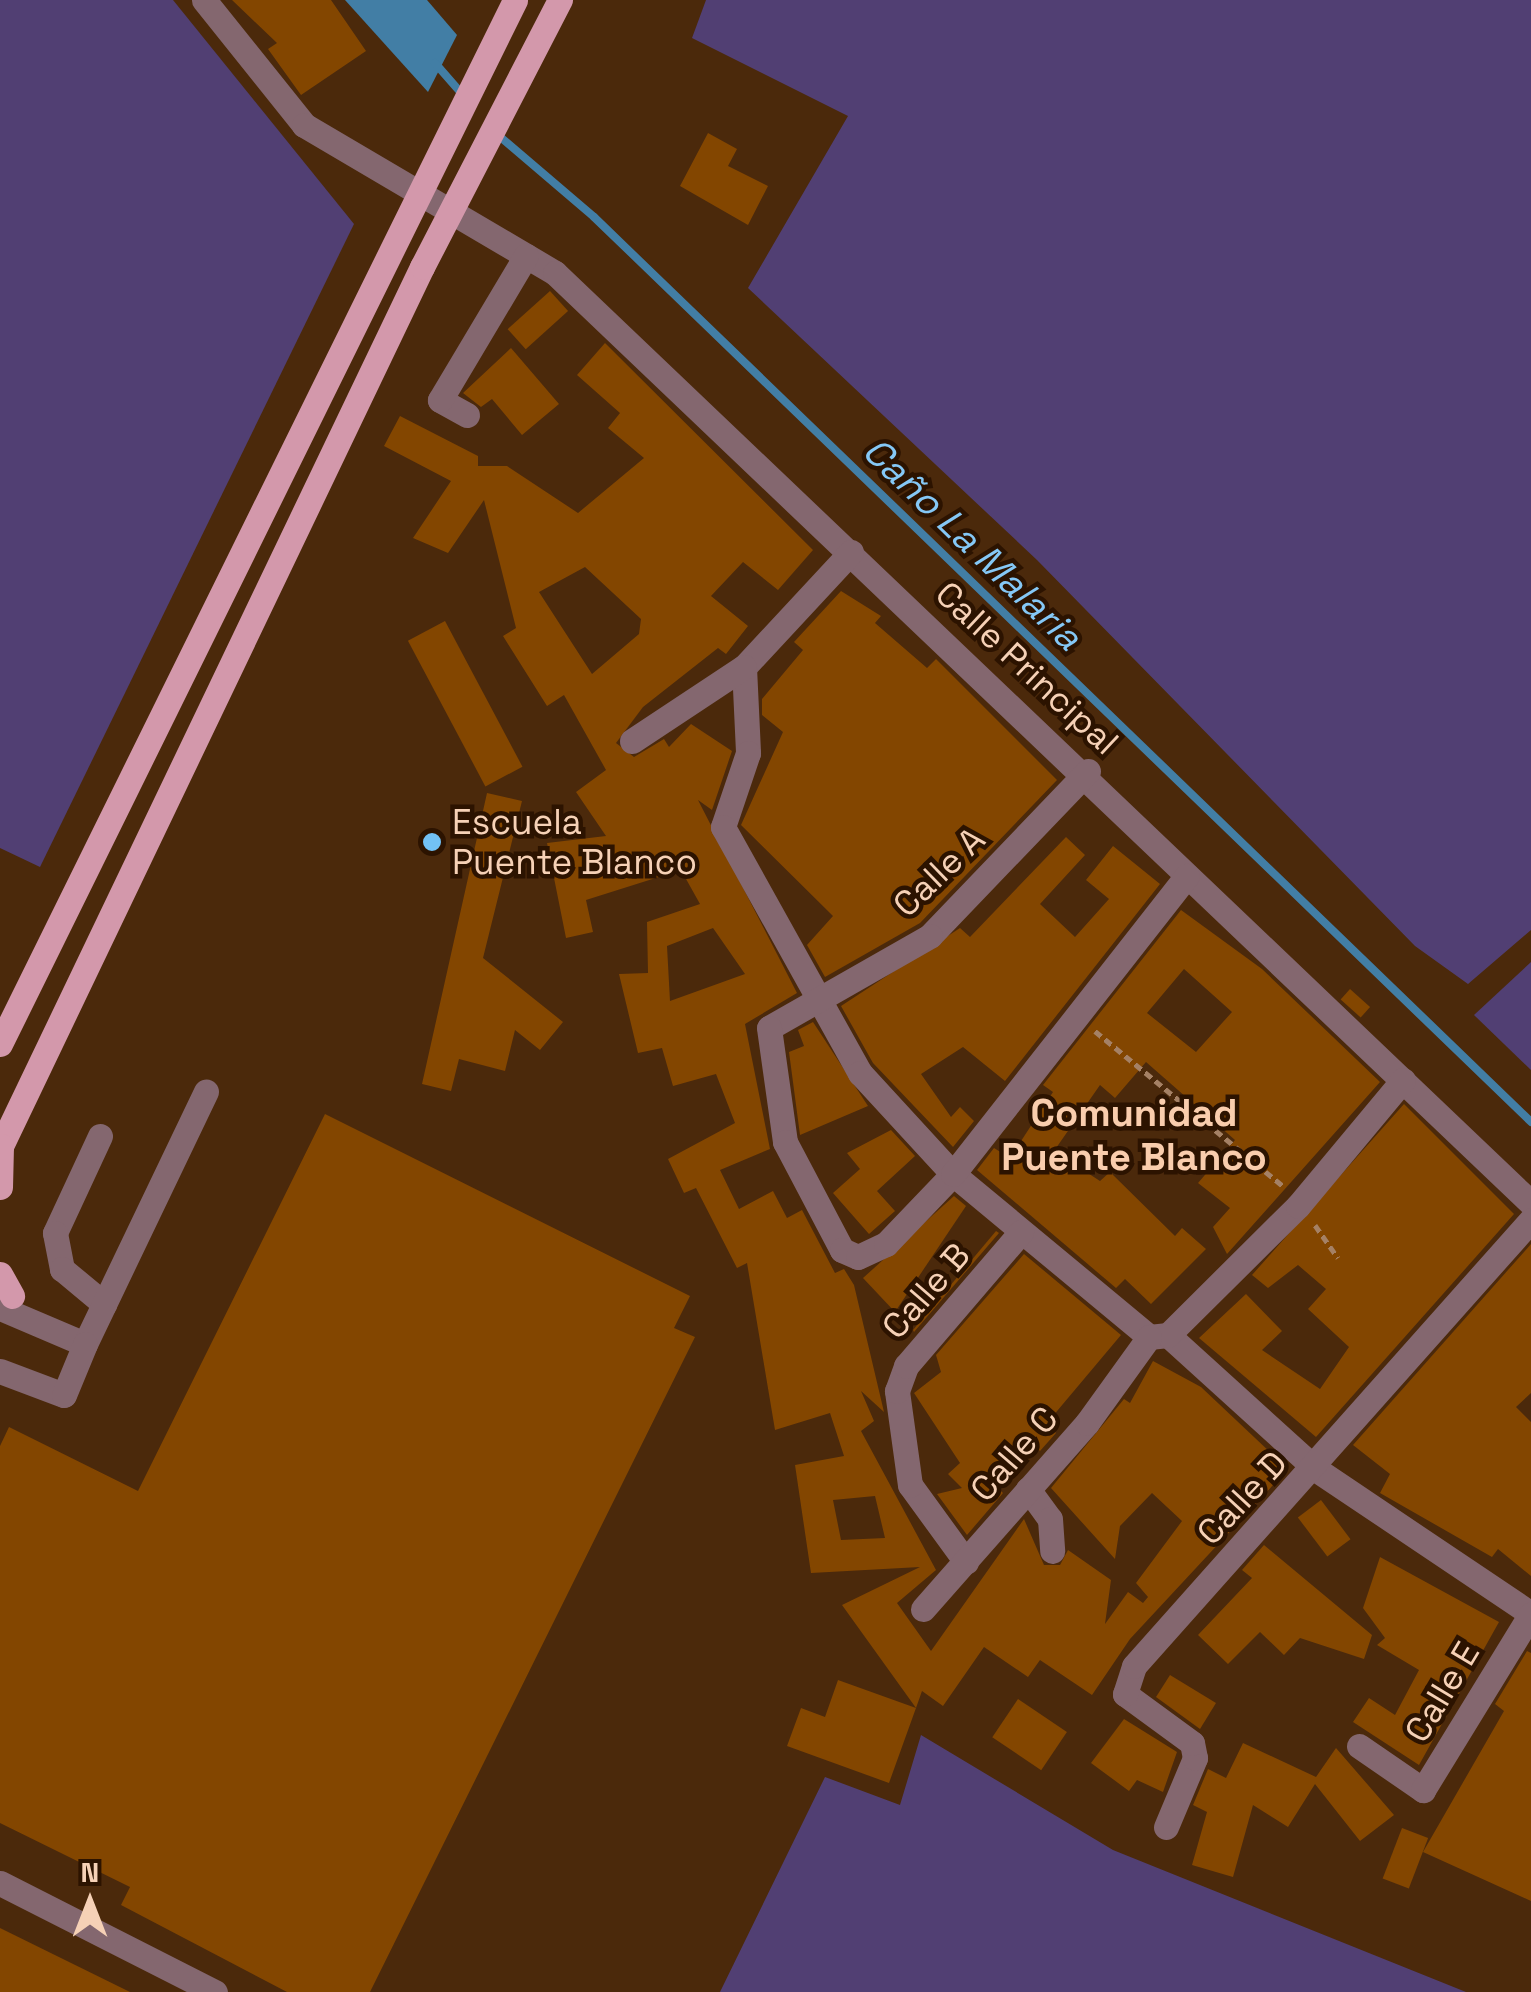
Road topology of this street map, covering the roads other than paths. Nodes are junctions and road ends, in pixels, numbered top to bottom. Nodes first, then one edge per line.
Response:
1 (204, 0) edge
2 (560, 0) edge
3 (510, 10) edge
4 (418, 194) junction
5 (453, 212) junction
6 (526, 256) junction
7 (467, 415) dead end
8 (851, 552) junction
9 (744, 667) junction
10 (632, 741) dead end
11 (1088, 771) junction
12 (1187, 876) junction
13 (821, 1002) junction
14 (0, 1044) edge
15 (1403, 1080) junction
16 (206, 1092) dead end
17 (100, 1136) dead end
18 (1, 1147) edge
19 (953, 1174) junction
20 (0, 1187) edge
21 (1531, 1203) edge
22 (1531, 1220) edge
23 (1021, 1232) junction
24 (4, 1300) edge
25 (104, 1304) junction
26 (1158, 1336) junction
27 (85, 1344) junction
28 (0, 1371) edge
29 (1316, 1470) junction
30 (1028, 1490) junction
31 (1052, 1551) dead end
32 (966, 1562) junction
33 (923, 1609) dead end
34 (1531, 1614) edge
35 (1359, 1746) dead end
36 (1166, 1828) dead end
37 (0, 1883) edge
38 (215, 1992) edge

1 - 4 street, Calle Principal
2 - 5 main road
3 - 4 main road
4 - 5 street, Calle Principal
4 - 14 main road
5 - 6 street, Calle Principal
5 - 18 main road
6 - 7 street
6 - 8 street, Calle Principal
8 - 9 street
8 - 11 street, Calle Principal
9 - 10 street
9 - 13 street
11 - 12 street, Calle Principal
11 - 13 street, Calle A
12 - 15 street, Calle Principal
12 - 19 street
13 - 19 street
13 - 19 street, Calle A
15 - 21 street, Calle Principal
15 - 26 street, Calle C
16 - 25 street
17 - 25 street
18 - 20 main road
19 - 23 street
22 - 29 street, Calle D
23 - 26 street
23 - 32 street, Calle B
24 - 27 street
25 - 27 street
26 - 29 street
26 - 30 street, Calle C
27 - 28 street
29 - 34 street
29 - 36 street, Calle D
30 - 31 street
30 - 32 street, Calle C
32 - 33 street, Calle C
34 - 35 street, Calle E
37 - 38 street

